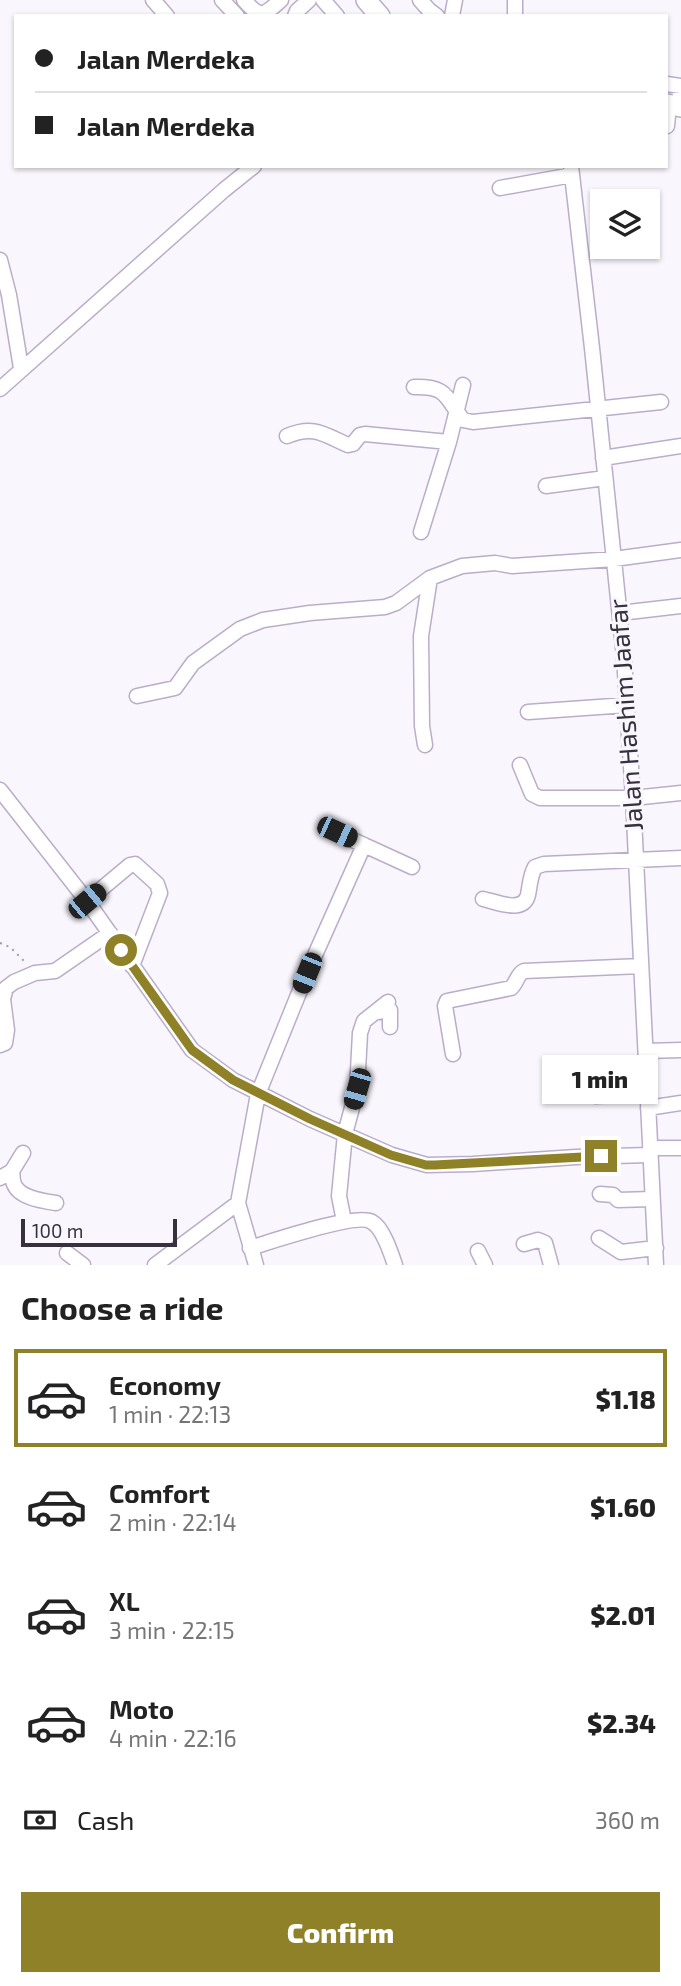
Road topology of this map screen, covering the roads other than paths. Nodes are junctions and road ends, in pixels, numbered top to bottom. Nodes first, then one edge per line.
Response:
1 (153, 0) edge
2 (222, 0) edge
3 (244, 0) edge
4 (281, 0) edge
5 (309, 0) edge
6 (323, 0) edge
7 (366, 0) edge
8 (420, 0) edge
9 (165, 14) edge
10 (235, 14) edge
11 (296, 14) edge
12 (335, 14) edge
13 (378, 14) edge
14 (434, 14) edge
15 (681, 86) edge
16 (674, 106) edge
17 (668, 124) edge
18 (252, 168) edge
19 (572, 171) edge
20 (500, 188) dead end
21 (1, 265) edge
22 (6, 316) edge
23 (21, 368) junction
24 (463, 385) dead end
25 (414, 387) dead end
26 (0, 389) edge
27 (661, 402) dead end
28 (599, 409) junction
29 (457, 412) junction
30 (287, 436) dead end
31 (449, 442) junction
32 (681, 446) edge
33 (603, 458) junction
34 (605, 478) junction
35 (546, 486) dead end
36 (421, 532) dead end
37 (681, 550) edge
38 (614, 559) junction
39 (430, 578) junction
40 (681, 606) edge
41 (620, 613) junction
42 (137, 696) dead end
43 (627, 705) junction
44 (528, 712) dead end
45 (425, 745) dead end
46 (520, 765) dead end
47 (0, 790) edge
48 (681, 793) edge
49 (633, 798) junction
50 (337, 832) dead end
51 (364, 845) junction
52 (681, 858) edge
53 (635, 860) junction
54 (412, 867) dead end
55 (483, 899) dead end
56 (87, 901) junction
57 (110, 933) junction
58 (132, 966) junction
59 (641, 966) junction
60 (390, 1027) dead end
61 (0, 1045) edge
62 (681, 1050) edge
63 (646, 1051) junction
64 (453, 1054) dead end
65 (258, 1094) junction
66 (595, 1096) dead end
67 (648, 1100) junction
68 (681, 1103) edge
69 (345, 1134) junction
70 (681, 1148) edge
71 (650, 1152) junction
72 (23, 1153) dead end
73 (6, 1175) edge
74 (600, 1194) dead end
75 (652, 1199) junction
76 (56, 1203) dead end
77 (238, 1203) junction
78 (344, 1222) junction
79 (599, 1238) dead end
80 (524, 1244) dead end
81 (250, 1248) junction
82 (656, 1248) junction
83 (478, 1251) dead end
84 (67, 1254) dead end
85 (83, 1265) edge
86 (155, 1265) edge
87 (256, 1265) edge
88 (394, 1265) edge
89 (485, 1265) edge
90 (551, 1265) edge
91 (656, 1265) edge

1 - 9 street
2 - 10 street
3 - 4 street
5 - 11 street
6 - 12 street
7 - 13 main road
8 - 14 street
15 - 16 street
16 - 17 street
18 - 23 street
19 - 20 street
19 - 28 street, Jalan Hashim Jaafar
21 - 22 street
22 - 23 street
23 - 26 street
24 - 29 street
25 - 29 street
27 - 28 street
28 - 29 street
28 - 33 street, Jalan Hashim Jaafar
29 - 31 street
30 - 31 street
31 - 36 street
32 - 33 street
33 - 34 street, Jalan Hashim Jaafar
34 - 35 street
34 - 38 street, Jalan Hashim Jaafar
37 - 38 street
38 - 39 street
38 - 41 street, Jalan Hashim Jaafar
39 - 42 street
39 - 45 street
40 - 41 street
41 - 43 street, Jalan Hashim Jaafar
43 - 44 street
43 - 49 street, Jalan Hashim Jaafar
46 - 49 street
47 - 56 street
48 - 49 street
49 - 53 street, Jalan Hashim Jaafar
50 - 51 street
51 - 54 street
51 - 65 street
52 - 53 street
53 - 55 street
53 - 59 street, Jalan Hashim Jaafar
56 - 57 street
56 - 58 street
57 - 58 street
57 - 61 street
58 - 65 street
59 - 63 street, Jalan Hashim Jaafar
59 - 64 street
60 - 69 street
62 - 63 street
63 - 67 street, Jalan Hashim Jaafar
65 - 69 street
65 - 77 street
66 - 67 street
67 - 68 street
67 - 71 street, Jalan Hashim Jaafar
69 - 71 street
69 - 78 street
70 - 71 street
71 - 75 street, Jalan Hashim Jaafar
72 - 73 street
73 - 76 street
74 - 75 street
75 - 82 street, Jalan Hashim Jaafar
77 - 81 street
77 - 86 street
78 - 81 street
78 - 88 street
79 - 82 street
80 - 90 street
81 - 87 street
82 - 91 street, Jalan Hashim Jaafar
83 - 89 street
84 - 85 street

